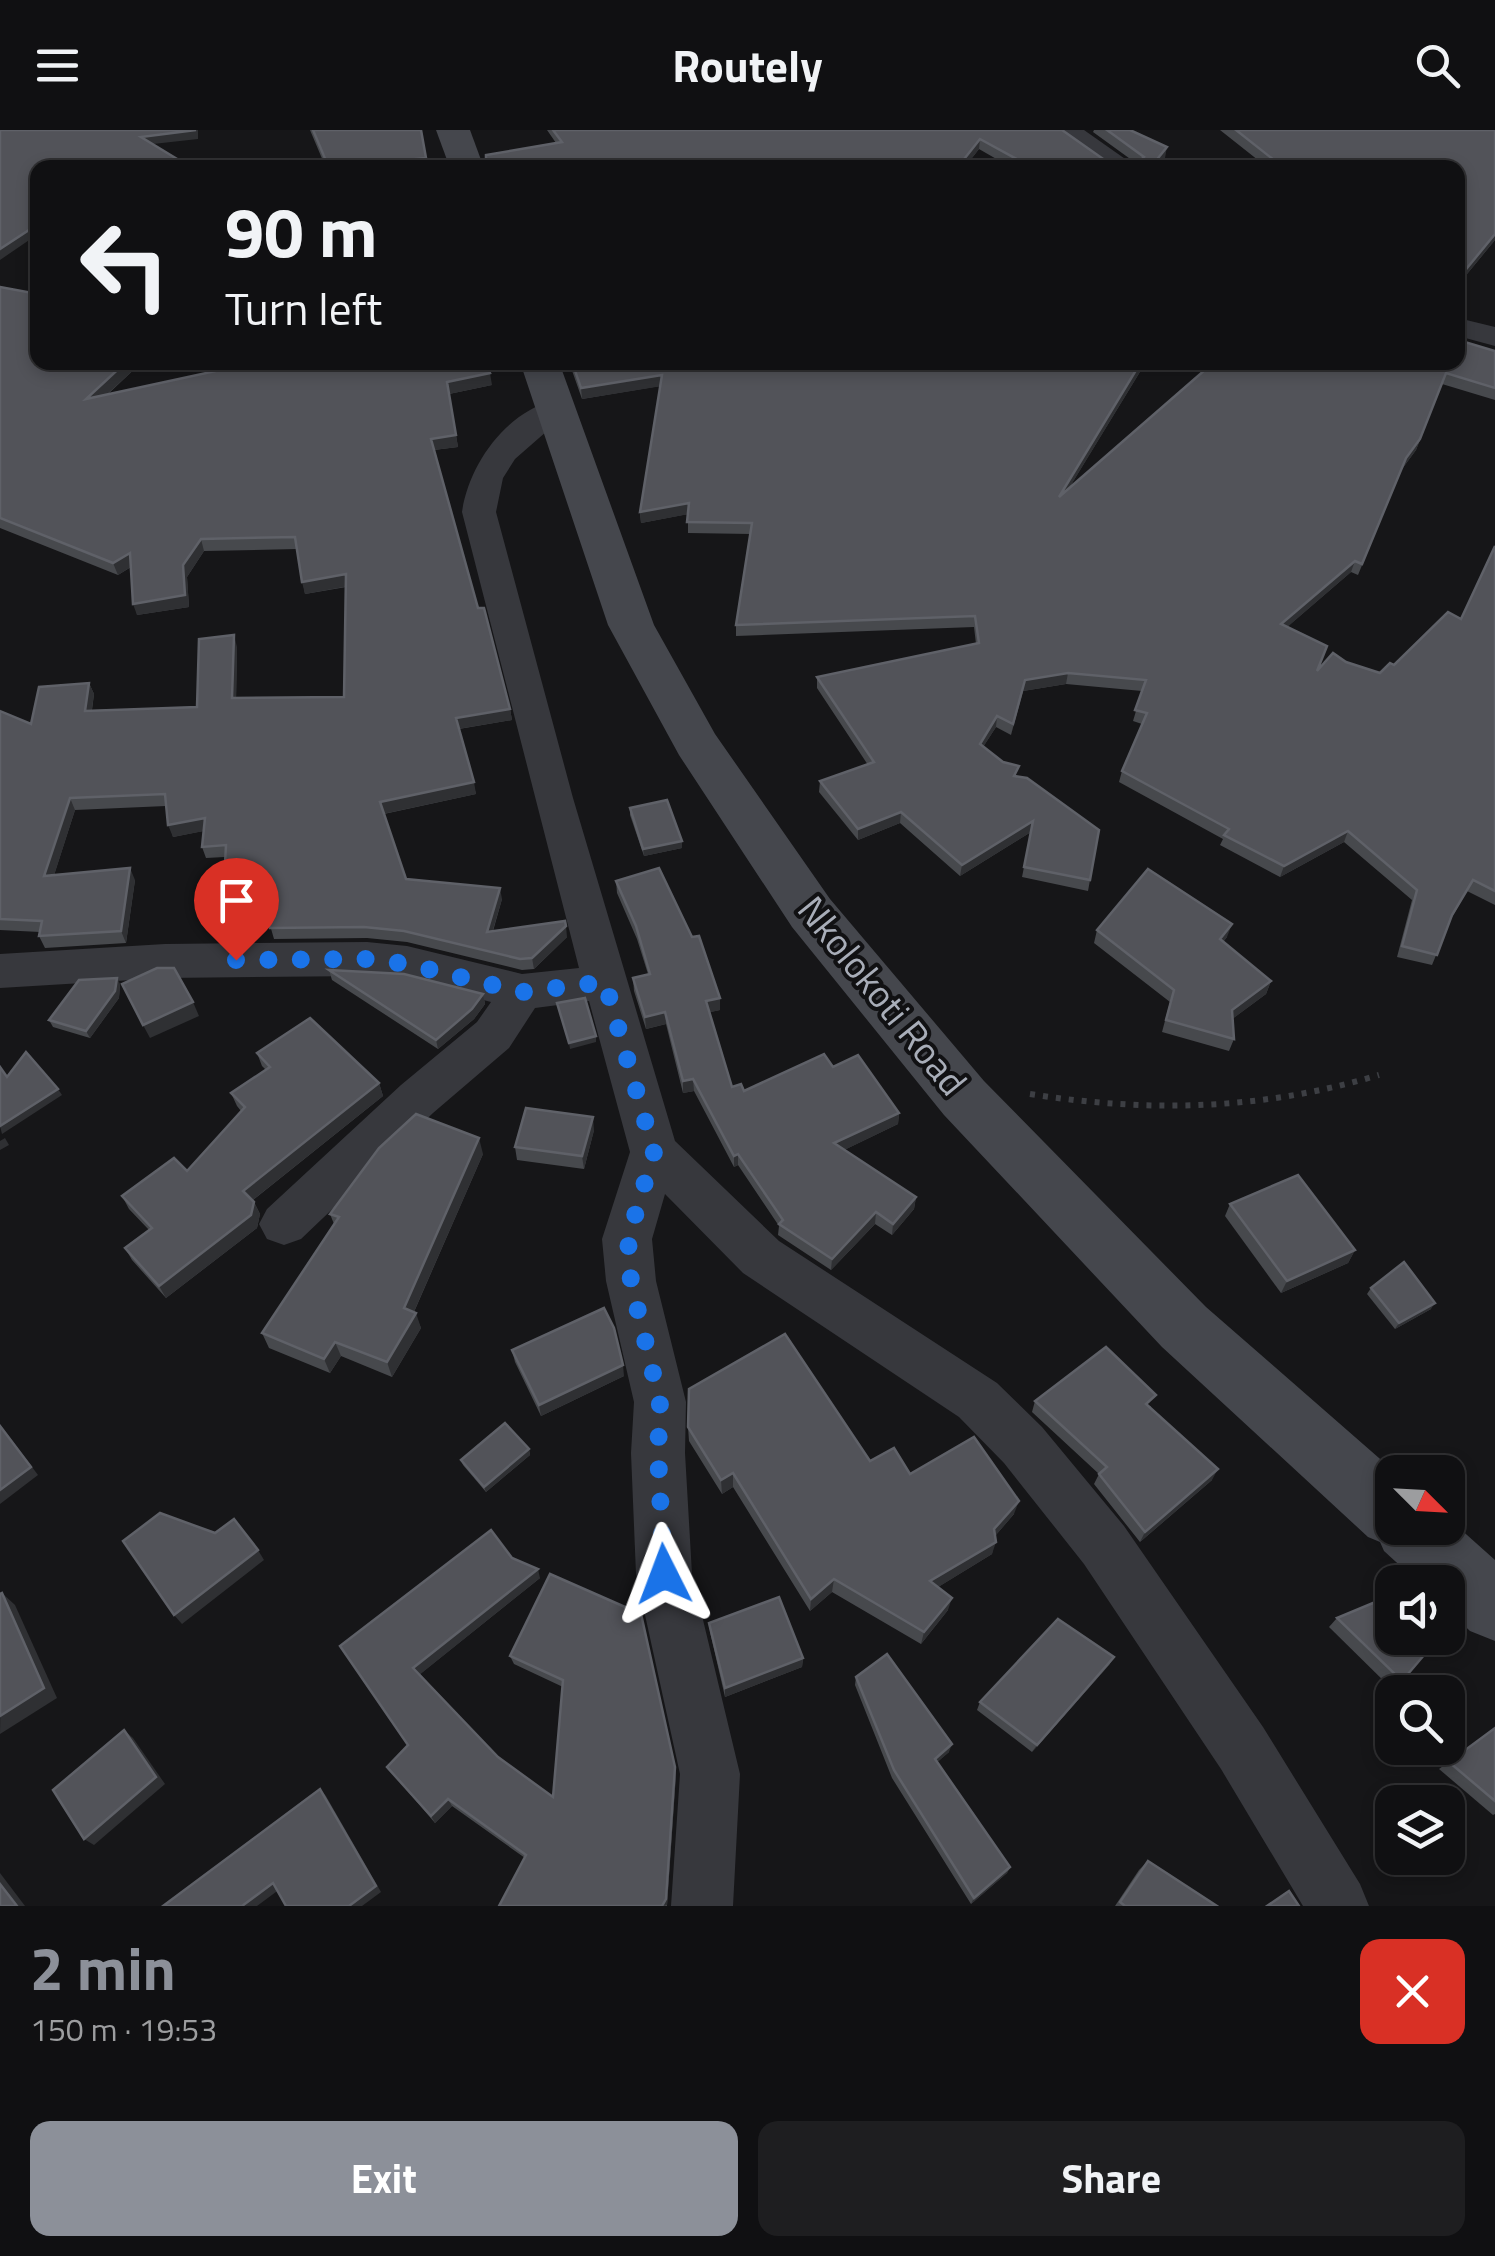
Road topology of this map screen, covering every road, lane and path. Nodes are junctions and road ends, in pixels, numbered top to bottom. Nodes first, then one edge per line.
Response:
1 (452, 130) edge
2 (1066, 130) edge
3 (464, 160) edge
4 (1112, 160) edge
5 (1465, 329) edge
6 (1495, 337) edge
7 (547, 386) edge
8 (0, 971) edge
9 (605, 982) junction
10 (522, 992) junction
11 (1378, 1076) dead end
12 (964, 1098) junction
13 (654, 1152) junction
14 (284, 1224) dead end
15 (1375, 1499) edge
16 (1427, 1545) edge
17 (1495, 1606) edge
18 (702, 1906) edge
19 (1338, 1906) edge

1 - 3 main road
2 - 4 street
5 - 6 street
7 - 9 street
7 - 12 main road, Nkolokoti Road
8 - 10 street
9 - 10 street
9 - 13 street
10 - 14 street
11 - 12 path
12 - 15 main road, Nkolokoti Road
13 - 18 street
13 - 19 street
16 - 17 main road

